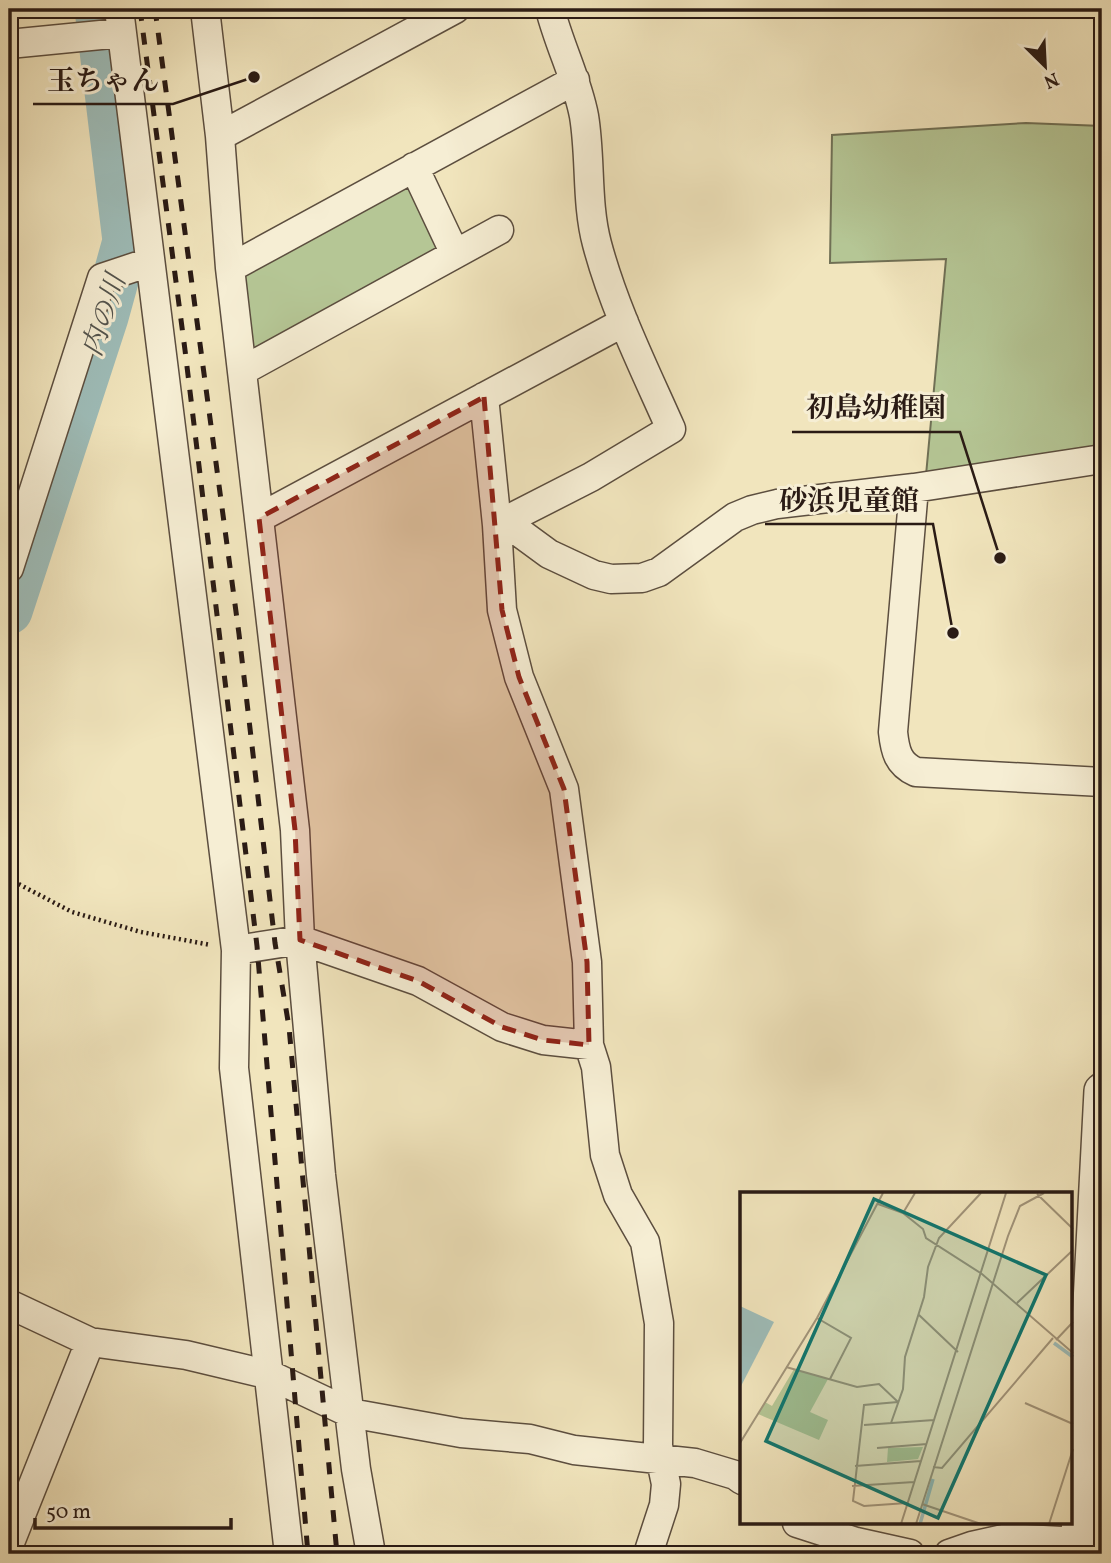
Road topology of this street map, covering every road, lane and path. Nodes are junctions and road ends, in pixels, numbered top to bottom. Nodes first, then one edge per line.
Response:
1 (205, 9) edge
2 (455, 9) edge
3 (551, 9) edge
4 (120, 21) edge
5 (9, 44) edge
6 (575, 80) junction
7 (220, 136) junction
8 (414, 167) junction
9 (499, 230) dead end
10 (455, 254) junction
11 (150, 262) junction
12 (230, 268) junction
13 (624, 322) junction
14 (242, 371) junction
15 (485, 397) junction
16 (1102, 459) edge
17 (914, 488) junction
18 (258, 518) junction
19 (497, 525) junction
20 (9, 568) edge
21 (1102, 782) edge
22 (9, 879) edge
23 (300, 940) junction
24 (236, 950) junction
25 (589, 1045) junction
26 (1102, 1091) edge
27 (9, 1304) edge
28 (90, 1342) junction
29 (270, 1375) junction
30 (351, 1413) junction
31 (660, 1458) junction
32 (740, 1479) edge
33 (800, 1524) edge
34 (9, 1545) edge
35 (1079, 1548) edge
36 (289, 1554) edge
37 (371, 1554) edge
38 (648, 1554) edge
39 (910, 1554) edge
40 (949, 1554) edge

1 - 7 street
2 - 7 street
3 - 6 street
4 - 5 street
4 - 11 street
6 - 8 street
6 - 13 street
7 - 12 street
8 - 10 street
8 - 12 street
9 - 10 street
10 - 14 street
11 - 20 street
11 - 24 street
12 - 14 street
13 - 15 street
13 - 19 street
14 - 18 street
15 - 18 street
15 - 19 street
16 - 17 street
17 - 19 street
17 - 21 street
18 - 23 street
19 - 25 street
22 - 24 path
23 - 24 street
23 - 25 street
23 - 30 street
24 - 29 street
25 - 31 street
26 - 35 street
27 - 28 street
28 - 29 street
28 - 34 street
29 - 30 street
29 - 36 street
30 - 31 street
30 - 37 street
31 - 32 street
31 - 38 street
33 - 39 street
35 - 40 street

